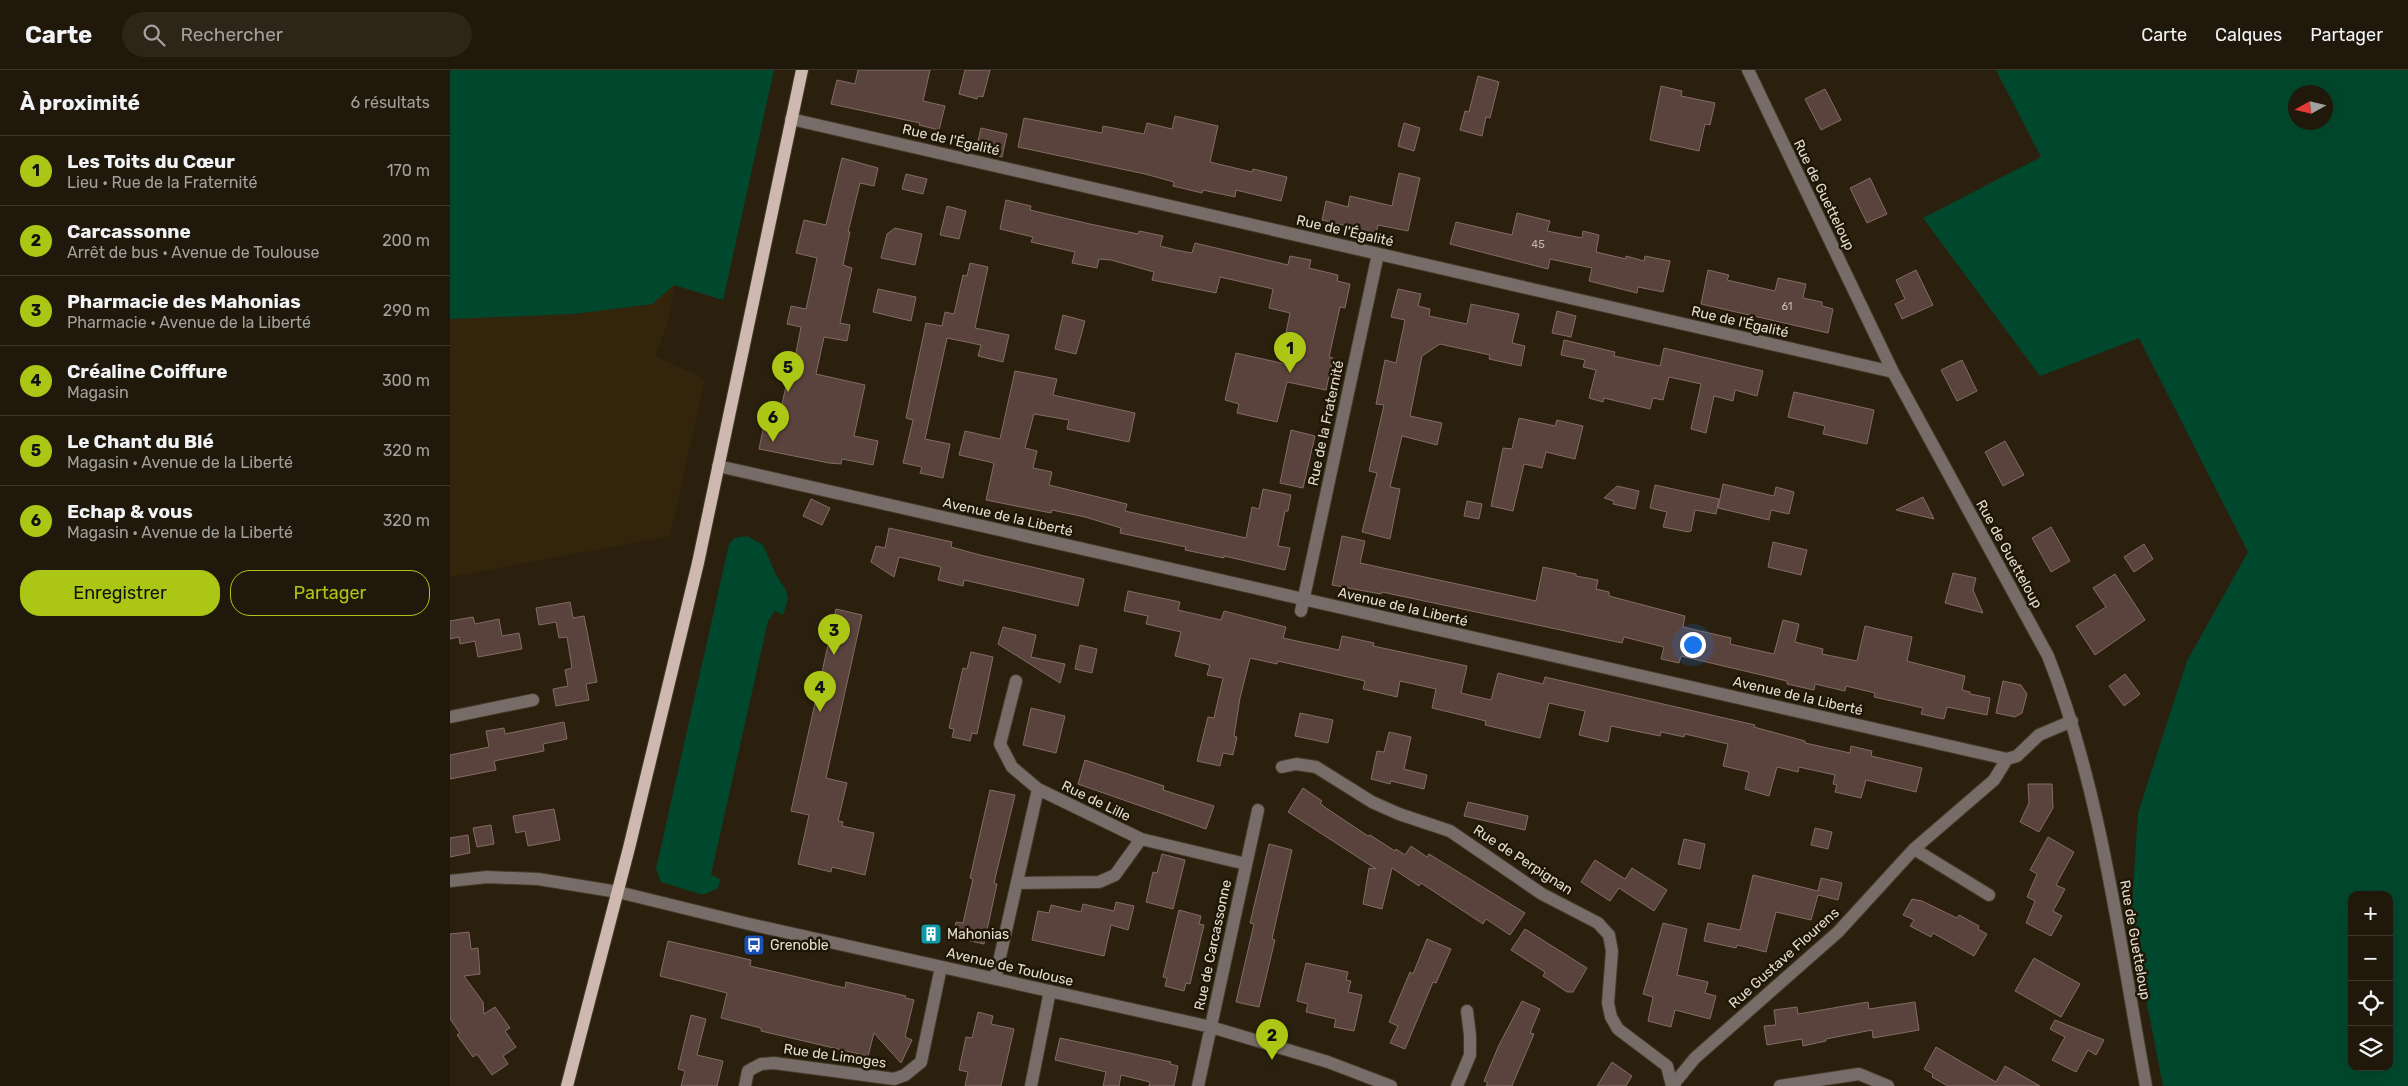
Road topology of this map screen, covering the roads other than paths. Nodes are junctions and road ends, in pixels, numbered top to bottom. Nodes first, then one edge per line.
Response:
1 (802, 70) edge
2 (1748, 70) edge
3 (791, 119) junction
4 (1378, 254) junction
5 (1893, 372) junction
6 (718, 466) junction
7 (1302, 605) junction
8 (1016, 681) dead end
9 (533, 700) dead end
10 (450, 717) edge
11 (2072, 721) junction
12 (2007, 759) junction
13 (1282, 767) dead end
14 (1038, 789) junction
15 (1258, 810) dead end
16 (1141, 839) junction
17 (1914, 849) junction
18 (1246, 864) junction
19 (450, 881) edge
20 (1017, 884) junction
21 (618, 892) junction
22 (1989, 896) dead end
23 (941, 967) junction
24 (995, 979) junction
25 (1050, 991) junction
26 (1466, 1010) dead end
27 (1211, 1027) junction
28 (567, 1086) edge
29 (745, 1086) edge
30 (1031, 1086) edge
31 (1198, 1086) edge
32 (1391, 1086) edge
33 (1457, 1086) edge
34 (1673, 1086) edge
35 (1780, 1086) edge
36 (1888, 1086) edge
37 (2146, 1086) edge

1 - 3 main road
2 - 5 street, Rue de Guetteloup
3 - 4 street, Rue de l'Égalité
3 - 6 main road
4 - 5 street, Rue de l'Égalité
4 - 7 street, Rue de la Fraternité
5 - 11 street, Rue de Guetteloup
6 - 7 street, Avenue de la Liberté
6 - 21 main road
7 - 12 street, Avenue de la Liberté
8 - 14 street, Rue de Lille
9 - 10 street
11 - 12 street
11 - 37 street, Rue de Guetteloup
12 - 17 street, Rue Gustave Flourens
13 - 34 street, Rue de Perpignan
14 - 16 street, Rue de Lille
14 - 20 street
15 - 18 street, Rue de Carcassonne
16 - 18 street, Rue de Lille
16 - 20 street
17 - 22 street
17 - 34 street, Rue Gustave Flourens
18 - 27 street, Rue de Carcassonne
19 - 21 street, Avenue de Toulouse
20 - 24 street
21 - 23 street, Avenue de Toulouse
21 - 28 main road
23 - 24 street, Avenue de Toulouse
23 - 29 street, Rue de Limoges
24 - 25 street, Avenue de Toulouse
25 - 27 street, Avenue de Toulouse
25 - 30 street
26 - 33 street
27 - 31 street, Rue de Carcassonne
27 - 32 street, Avenue de Toulouse
35 - 36 street

